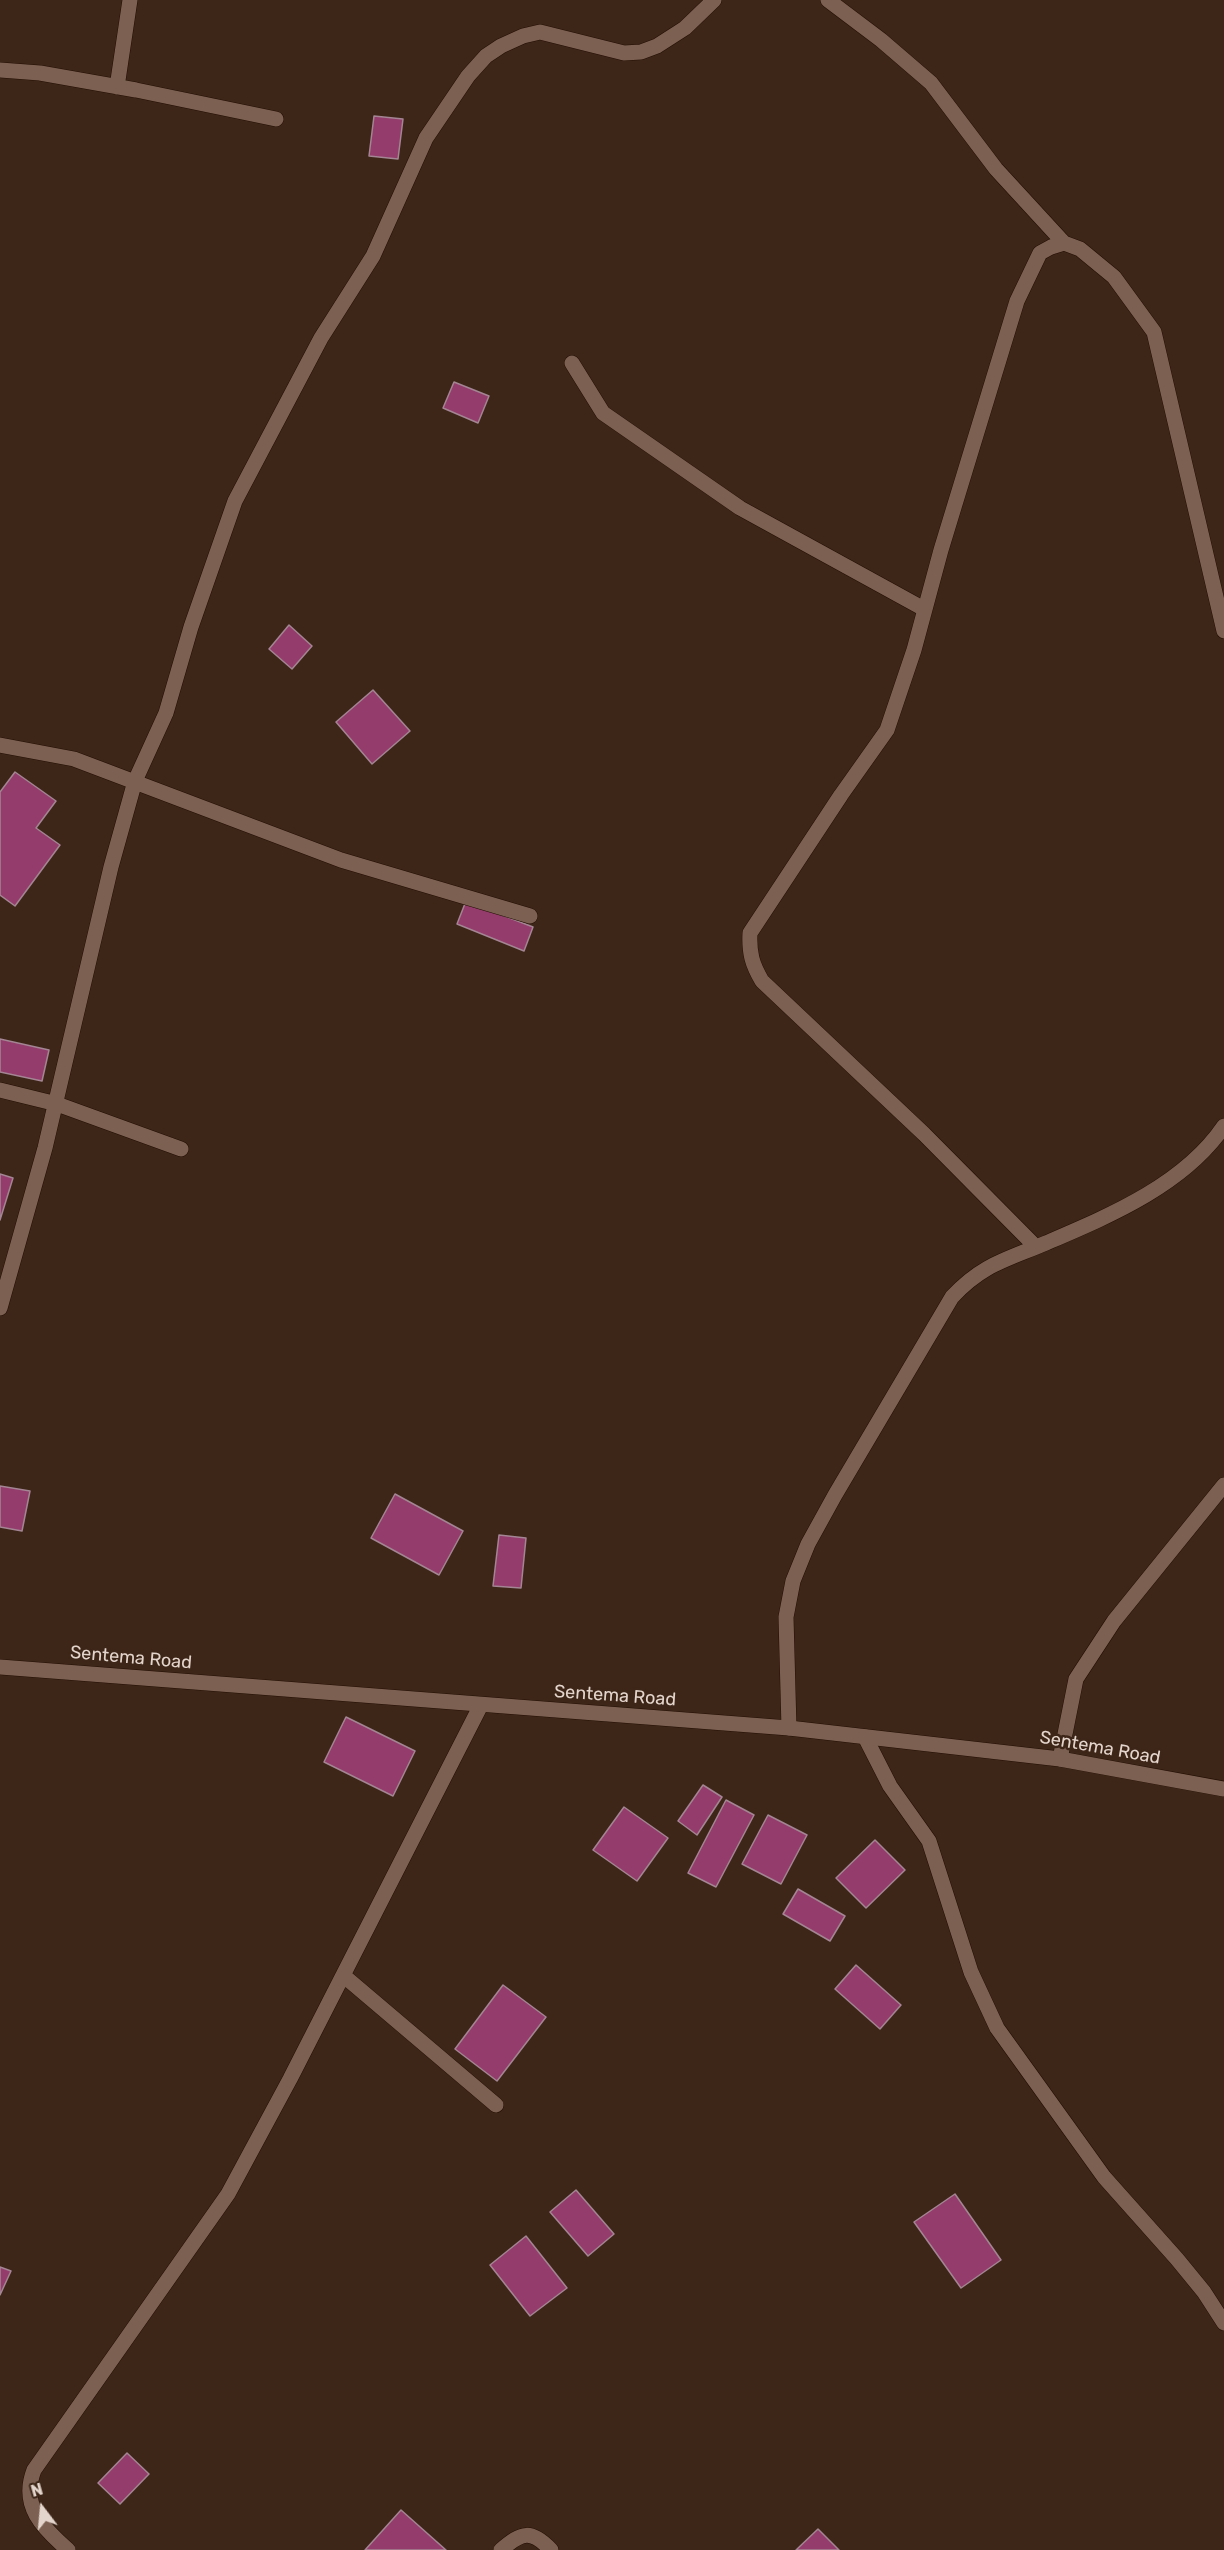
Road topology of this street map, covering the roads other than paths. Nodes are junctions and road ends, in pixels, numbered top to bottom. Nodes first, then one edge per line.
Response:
1 (130, 0) edge
2 (714, 0) edge
3 (828, 0) edge
4 (0, 70) edge
5 (117, 87) junction
6 (276, 119) dead end
7 (1064, 243) junction
8 (572, 363) dead end
9 (924, 609) junction
10 (1224, 631) edge
11 (0, 745) edge
12 (135, 781) junction
13 (530, 916) dead end
14 (0, 1090) edge
15 (57, 1104) junction
16 (1224, 1126) edge
17 (181, 1149) dead end
18 (1036, 1247) junction
19 (0, 1308) edge
20 (1224, 1485) edge
21 (0, 1667) edge
22 (481, 1705) junction
23 (789, 1728) junction
24 (865, 1737) junction
25 (1060, 1759) junction
26 (1224, 1790) edge
27 (344, 1976) junction
28 (496, 2105) dead end
29 (1224, 2322) edge
30 (68, 2550) edge
31 (501, 2550) edge
32 (551, 2550) edge

1 - 5 street
2 - 12 street
3 - 7 street
4 - 5 street
5 - 6 street
7 - 9 street
7 - 10 street
8 - 9 street
9 - 18 street
11 - 12 street
12 - 13 street
12 - 15 street
14 - 15 street
15 - 17 street
15 - 19 street
16 - 18 street
18 - 23 street
20 - 25 street
21 - 22 street, Sentema Road
22 - 23 street, Sentema Road
22 - 27 street
23 - 24 street, Sentema Road
24 - 25 street, Sentema Road
24 - 29 street
25 - 26 street, Sentema Road
27 - 28 street
27 - 30 street
31 - 32 street

